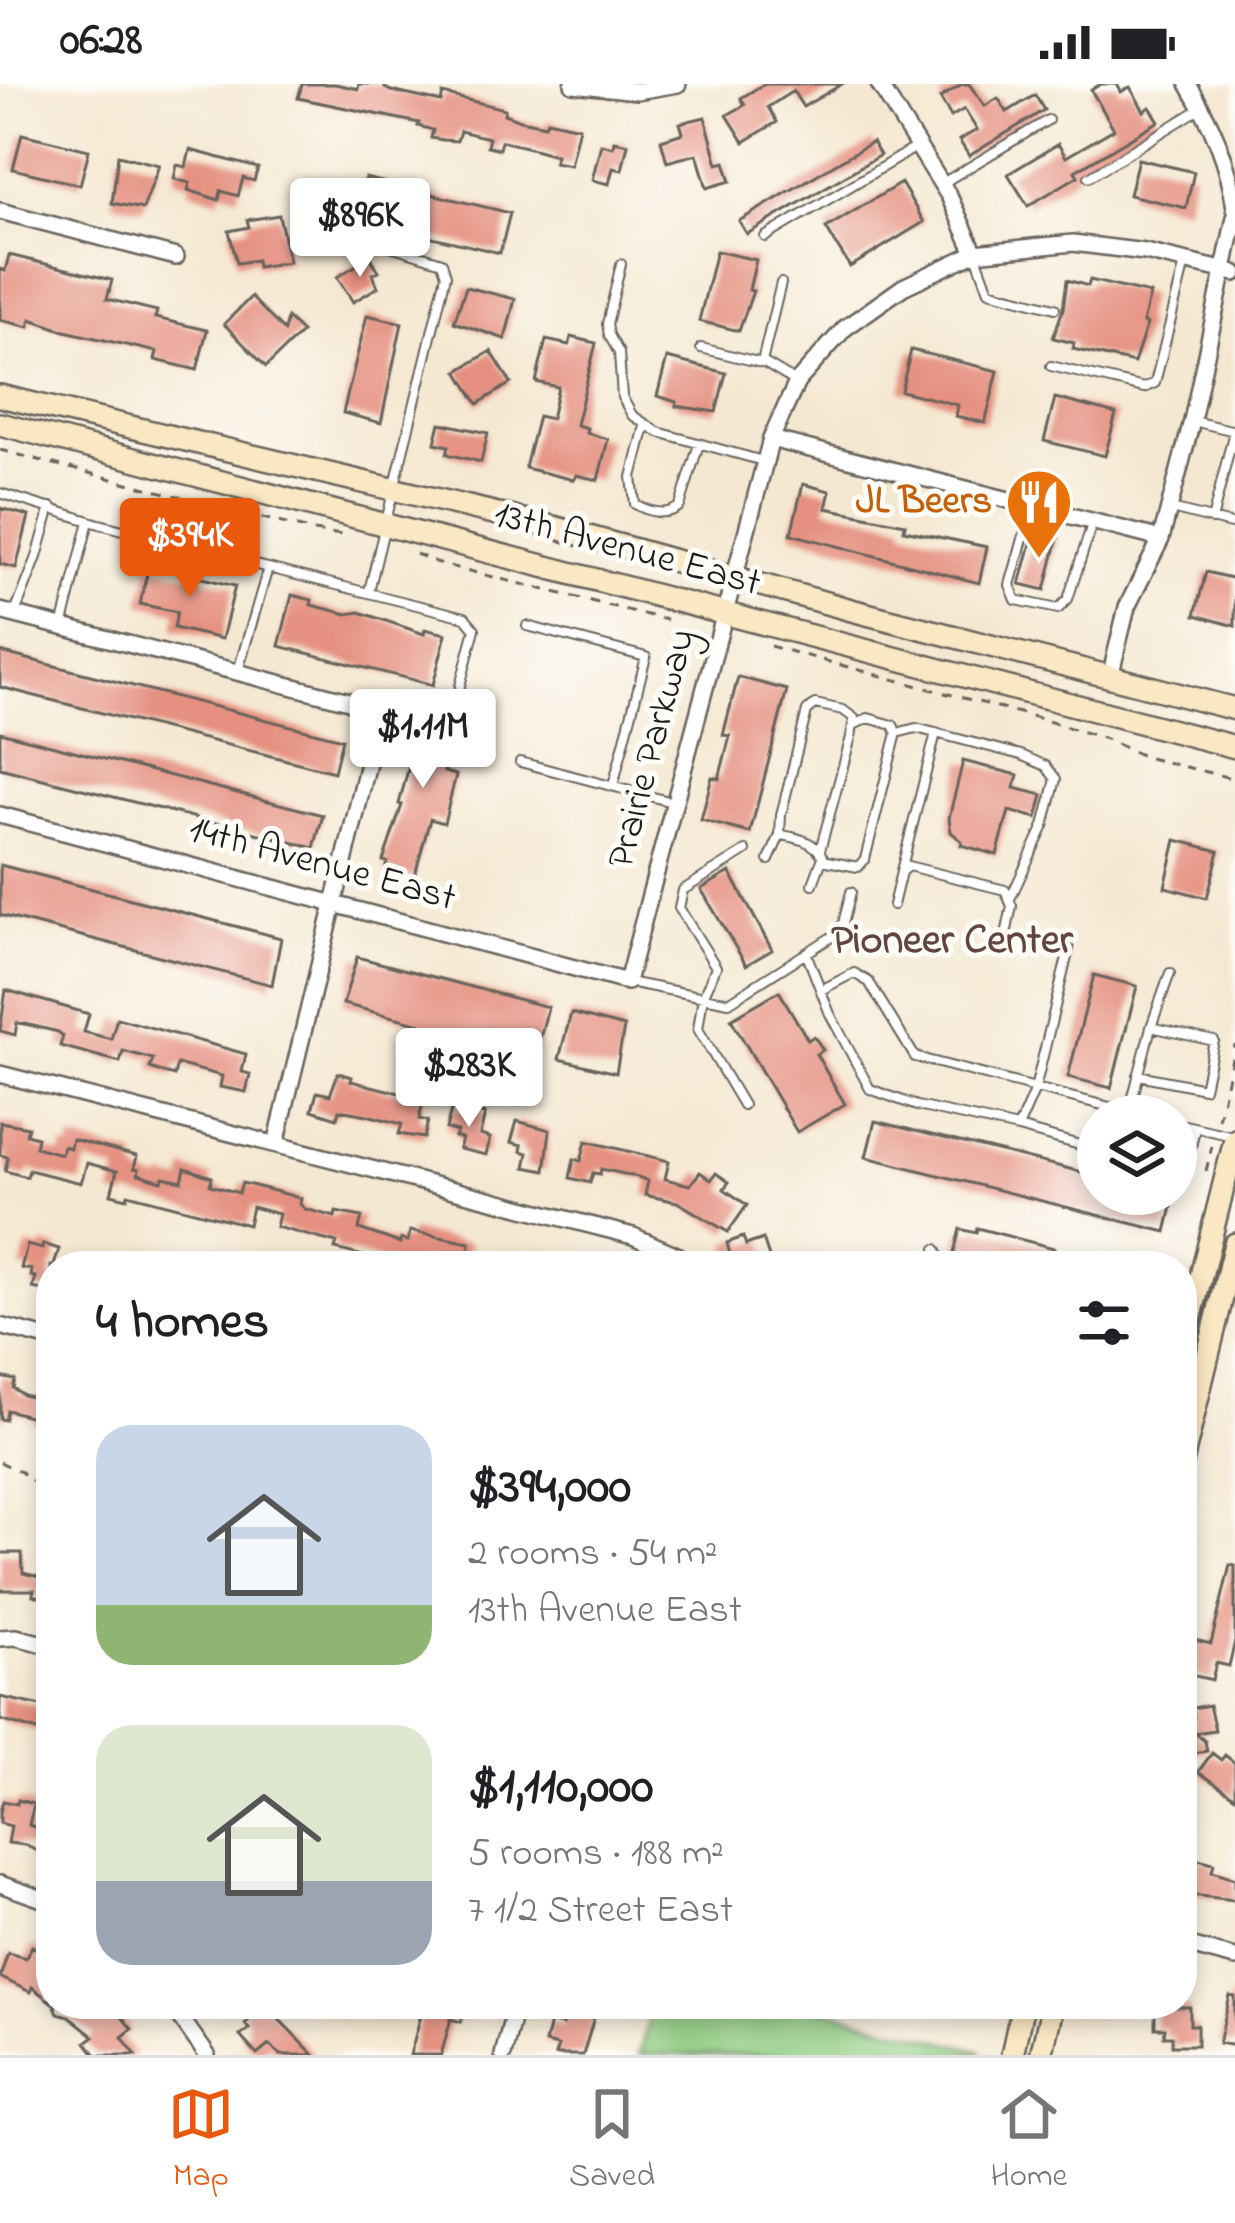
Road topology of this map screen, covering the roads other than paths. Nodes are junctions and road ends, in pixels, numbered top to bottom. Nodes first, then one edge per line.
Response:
1 (573, 84) edge
2 (678, 84) edge
3 (879, 84) edge
4 (1188, 84) edge
5 (1202, 107) junction
6 (1048, 120) dead end
7 (917, 146) junction
8 (1089, 177) dead end
9 (941, 184) junction
10 (0, 211) edge
11 (1235, 213) edge
12 (355, 235) dead end
13 (765, 238) dead end
14 (975, 254) junction
15 (176, 257) dead end
16 (1186, 262) junction
17 (621, 264) dead end
18 (1230, 272) edge
19 (781, 283) dead end
20 (1055, 308) dead end
21 (701, 348) dead end
22 (762, 362) junction
23 (1052, 366) dead end
24 (797, 382) junction
25 (0, 396) edge
26 (1192, 421) junction
27 (0, 424) edge
28 (645, 426) junction
29 (1235, 431) edge
30 (771, 439) junction
31 (699, 444) junction
32 (764, 461) junction
33 (393, 488) junction
34 (0, 493) edge
35 (1033, 506) junction
36 (51, 507) junction
37 (1169, 509) junction
38 (89, 520) junction
39 (1212, 520) junction
40 (1093, 521) junction
41 (1235, 525) edge
42 (382, 534) junction
43 (1161, 538) junction
44 (268, 568) junction
45 (733, 578) junction
46 (369, 591) junction
47 (723, 612) junction
48 (7, 613) edge
49 (527, 626) dead end
50 (62, 627) junction
51 (238, 672) junction
52 (1110, 677) junction
53 (460, 686) dead end
54 (1235, 709) edge
55 (853, 725) junction
56 (897, 733) junction
57 (936, 733) junction
58 (1235, 747) edge
59 (520, 762) dead end
60 (613, 786) junction
61 (672, 802) junction
62 (0, 814) edge
63 (780, 835) junction
64 (746, 851) dead end
65 (821, 855) junction
66 (770, 860) dead end
67 (901, 872) junction
68 (813, 884) dead end
69 (851, 892) dead end
70 (1011, 897) junction
71 (332, 902) junction
72 (892, 905) dead end
73 (1006, 935) dead end
74 (1069, 949) dead end
75 (807, 955) junction
76 (1170, 973) dead end
77 (627, 982) junction
78 (820, 990) junction
79 (703, 997) junction
80 (1150, 1027) junction
81 (0, 1074) edge
82 (1138, 1075) junction
83 (1035, 1089) junction
84 (1133, 1095) edge
85 (1077, 1099) edge
86 (743, 1105) dead end
87 (1018, 1128) junction
88 (1197, 1128) edge
89 (1235, 1138) edge
90 (276, 1144) junction
91 (1077, 1144) edge
92 (1235, 1244) edge
93 (662, 1251) edge
94 (1197, 1291) edge
95 (0, 1326) edge
96 (36, 1336) edge
97 (1197, 1400) edge
98 (0, 1638) edge
99 (36, 1642) edge
100 (0, 1883) edge
101 (36, 1896) edge
102 (1197, 1948) edge
103 (1235, 1958) edge
104 (182, 2019) edge
105 (512, 2019) edge
106 (1020, 2019) edge
107 (1049, 2019) edge
108 (207, 2055) edge
109 (503, 2055) edge
110 (1012, 2055) edge
111 (1041, 2055) edge

1 - 2 street
3 - 7 street
4 - 5 street
5 - 8 lane
5 - 11 street
6 - 9 lane
7 - 9 street
7 - 13 lane
9 - 14 street
10 - 15 street
11 - 18 street
12 - 33 lane
14 - 16 street, Prairie Parkway
14 - 20 lane
14 - 24 street, Prairie Parkway
16 - 18 street, Prairie Parkway
16 - 23 lane
17 - 28 lane
18 - 26 street
19 - 22 lane
21 - 22 lane
22 - 24 lane
24 - 30 street, Prairie Parkway
25 - 33 main road, 13th Avenue East
26 - 29 lane
26 - 37 street
27 - 42 main road, 13th Avenue East
28 - 31 lane
28 - 31 lane
29 - 39 lane
30 - 32 street, Prairie Parkway
30 - 35 street
31 - 32 lane
32 - 45 street, Prairie Parkway
33 - 42 lane
33 - 45 main road, 13th Avenue East
34 - 36 lane
35 - 40 street
35 - 40 lane
36 - 38 lane
36 - 48 lane
37 - 39 lane
37 - 43 street
38 - 44 lane
38 - 50 lane
39 - 41 lane
40 - 43 street
42 - 46 lane
42 - 47 main road, 13th Avenue East
43 - 52 street
44 - 46 lane
44 - 51 lane
45 - 47 street, Prairie Parkway
45 - 52 main road, 13th Avenue East
46 - 53 lane
47 - 58 main road, 13th Avenue East
47 - 61 street, Prairie Parkway
48 - 50 street
49 - 60 lane
50 - 51 street
51 - 71 street
52 - 54 main road, 13th Avenue East
55 - 56 lane
55 - 63 lane
55 - 65 lane
56 - 57 lane
56 - 65 lane
57 - 67 lane
57 - 70 lane
59 - 60 lane
60 - 61 lane
61 - 77 street, Prairie Parkway
62 - 71 street, 14th Avenue East
63 - 65 lane
63 - 66 lane
64 - 79 lane
65 - 68 lane
67 - 70 lane
67 - 72 lane
69 - 75 lane
70 - 73 lane
71 - 77 street, 14th Avenue East
71 - 90 street
74 - 83 lane
75 - 78 lane
75 - 79 lane
76 - 80 lane
77 - 79 lane
78 - 83 lane
78 - 87 lane
79 - 86 lane
80 - 82 lane
80 - 82 lane
81 - 90 street
82 - 84 lane
83 - 85 lane
83 - 87 lane
87 - 91 lane
88 - 89 lane
89 - 94 main road
90 - 93 street
92 - 97 main road
95 - 96 street
98 - 99 street
100 - 101 street
102 - 103 street
104 - 108 street
105 - 109 street
106 - 110 main road
107 - 111 main road

